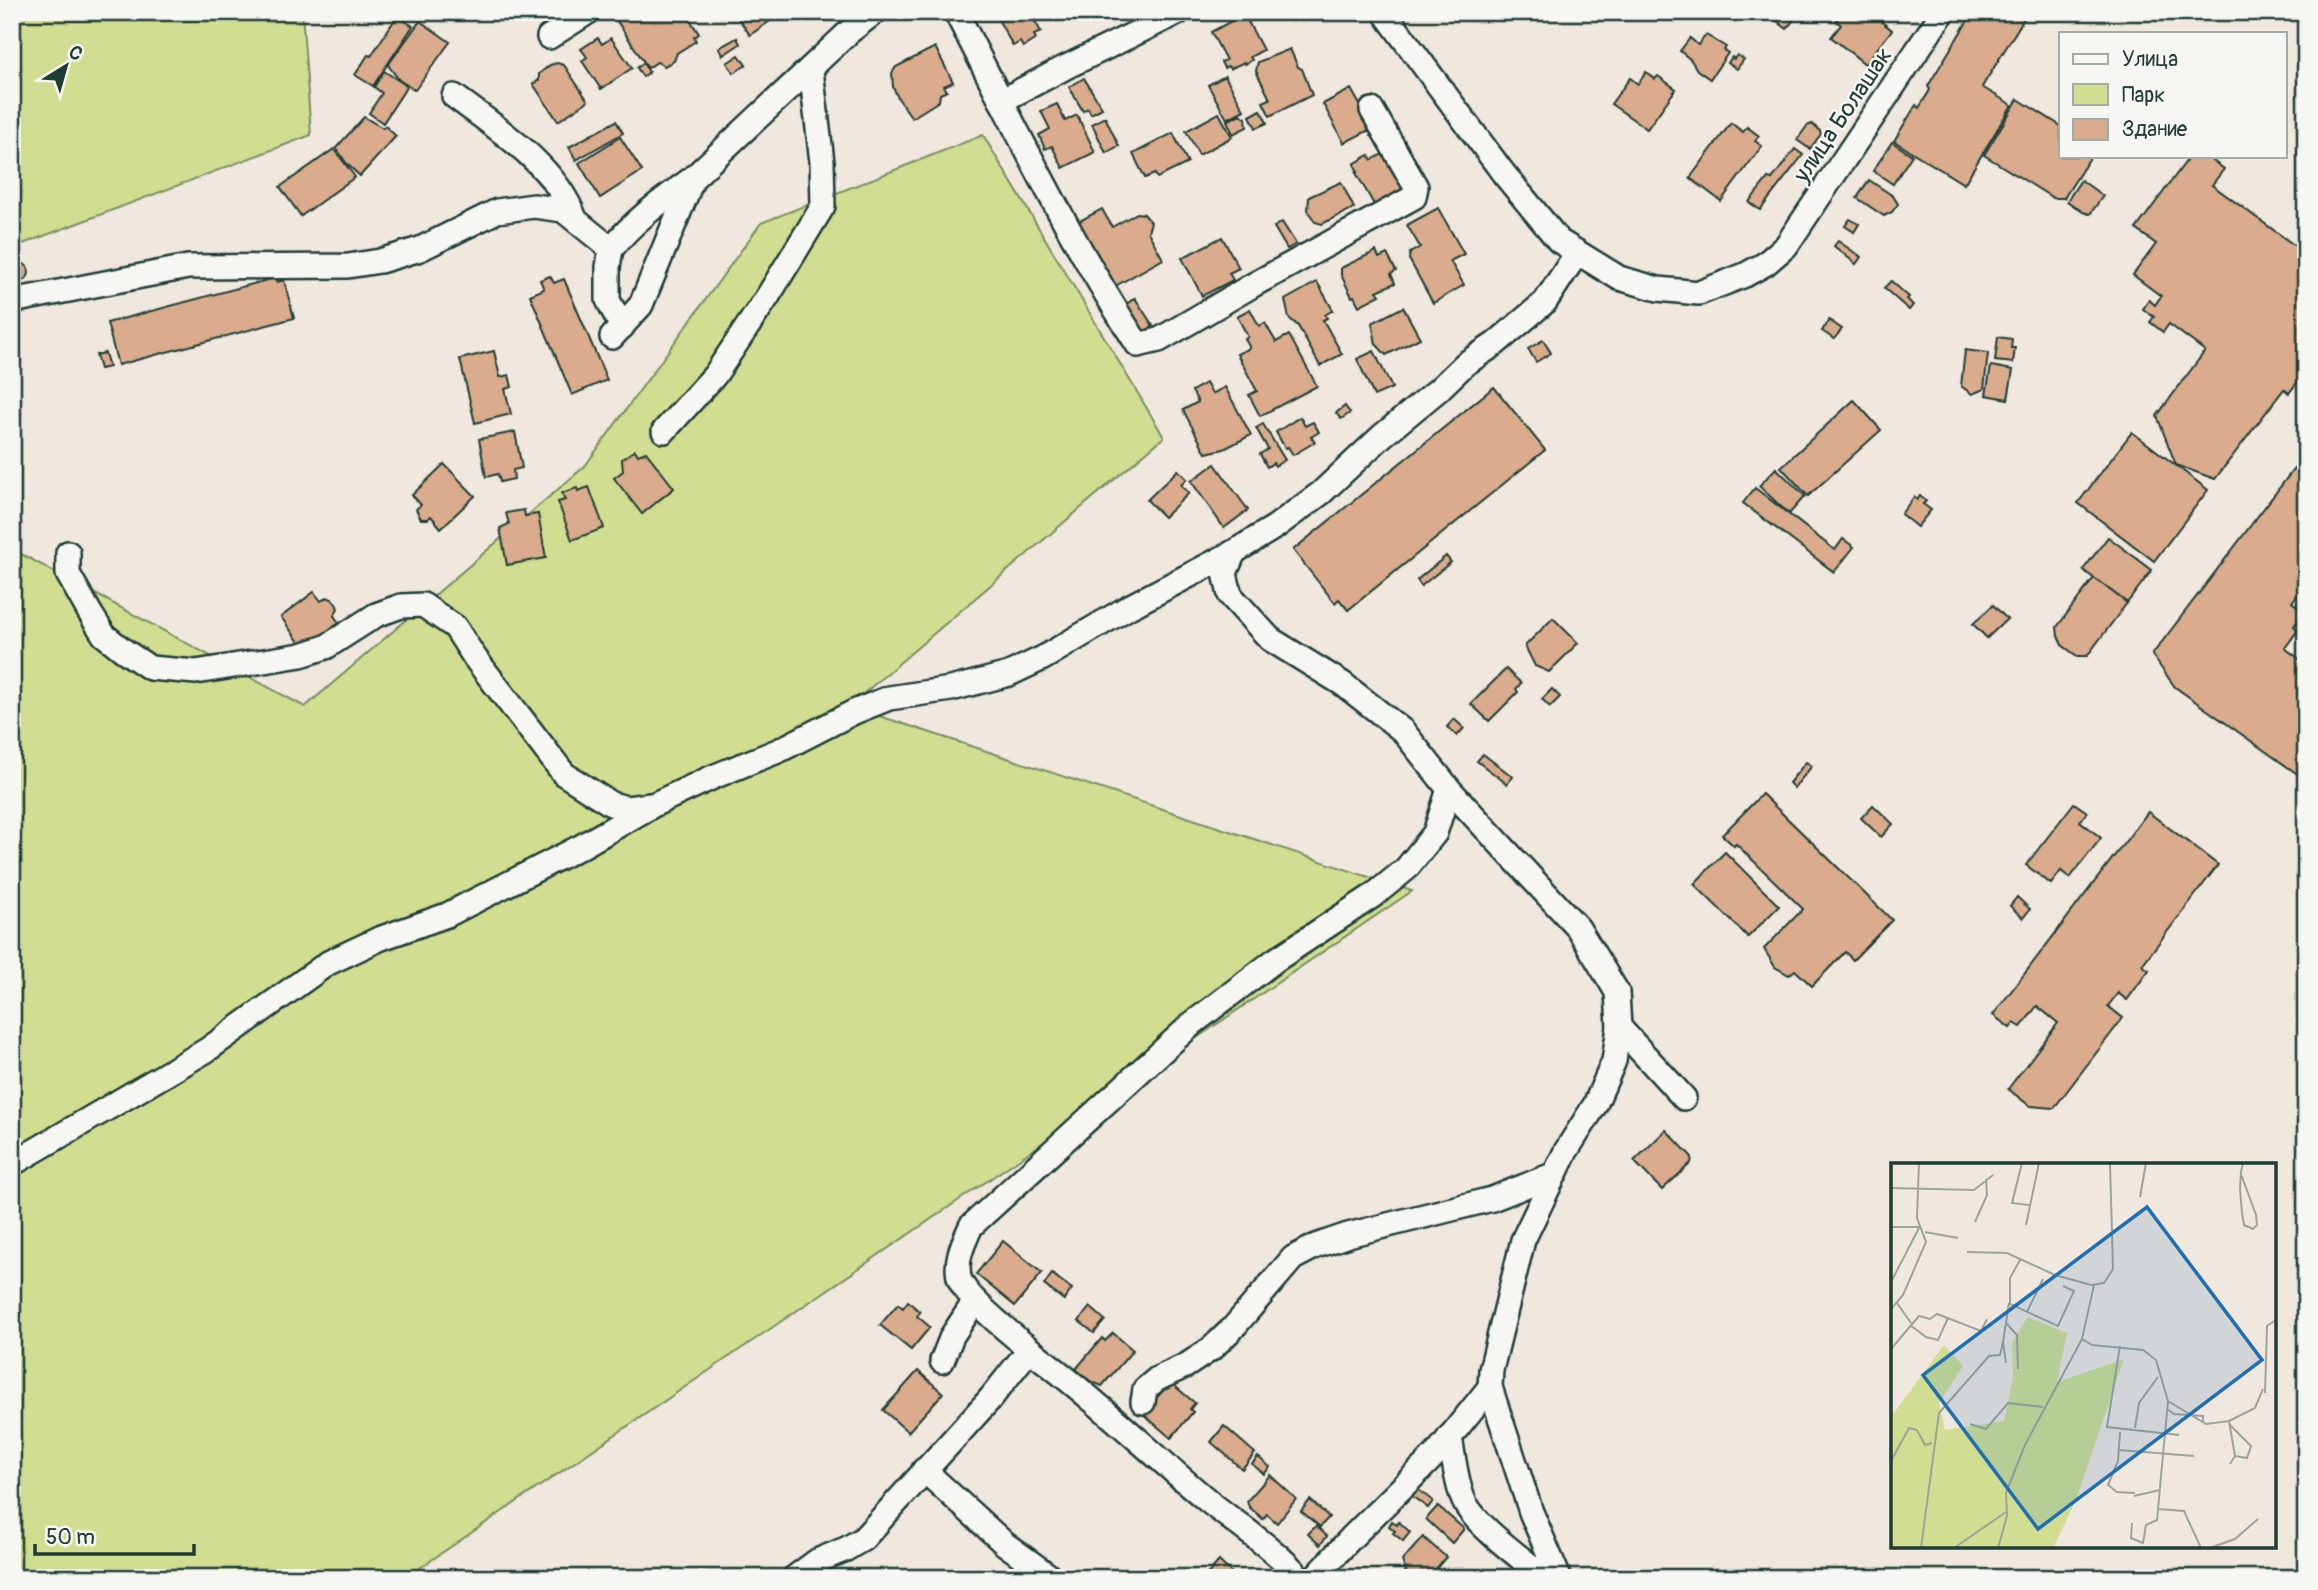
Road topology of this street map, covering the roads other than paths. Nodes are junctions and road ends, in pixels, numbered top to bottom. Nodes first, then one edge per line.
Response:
1 (588, 12) edge
2 (875, 12) edge
3 (956, 12) edge
4 (1179, 12) edge
5 (1384, 12) edge
6 (1943, 12) edge
7 (549, 37) dead end
8 (811, 70) junction
9 (454, 96) dead end
10 (1002, 102) junction
11 (1372, 110) dead end
12 (693, 178) junction
13 (575, 219) junction
14 (611, 249) junction
15 (1577, 253) junction
16 (12, 301) edge
17 (664, 431) dead end
18 (1234, 552) junction
19 (68, 553) dead end
20 (1449, 789) junction
21 (655, 804) junction
22 (1619, 1027) junction
23 (1684, 1098) dead end
24 (12, 1164) edge
25 (1555, 1174) junction
26 (975, 1301) junction
27 (1029, 1350) junction
28 (942, 1362) dead end
29 (1490, 1387) junction
30 (1143, 1402) dead end
31 (1450, 1436) junction
32 (924, 1470) junction
33 (794, 1578) edge
34 (1052, 1578) edge
35 (1300, 1578) edge
36 (1314, 1578) edge
37 (1545, 1578) edge
38 (1559, 1578) edge

1 - 7 street
2 - 8 street
3 - 10 street
4 - 10 street
5 - 15 street, улица Болашак
6 - 15 street, улица Болашак
8 - 12 street
8 - 17 street
9 - 13 street
10 - 11 street
12 - 14 street
12 - 14 street
13 - 14 street
13 - 16 street
15 - 18 street
18 - 20 street
18 - 21 street
19 - 21 street
20 - 22 street
20 - 26 street
21 - 24 street
22 - 23 street
22 - 25 street
25 - 29 street
25 - 30 street
26 - 27 street
26 - 28 street
27 - 32 street
27 - 35 street
29 - 31 street
29 - 38 street
31 - 36 street
31 - 37 street
32 - 33 street
32 - 34 street

